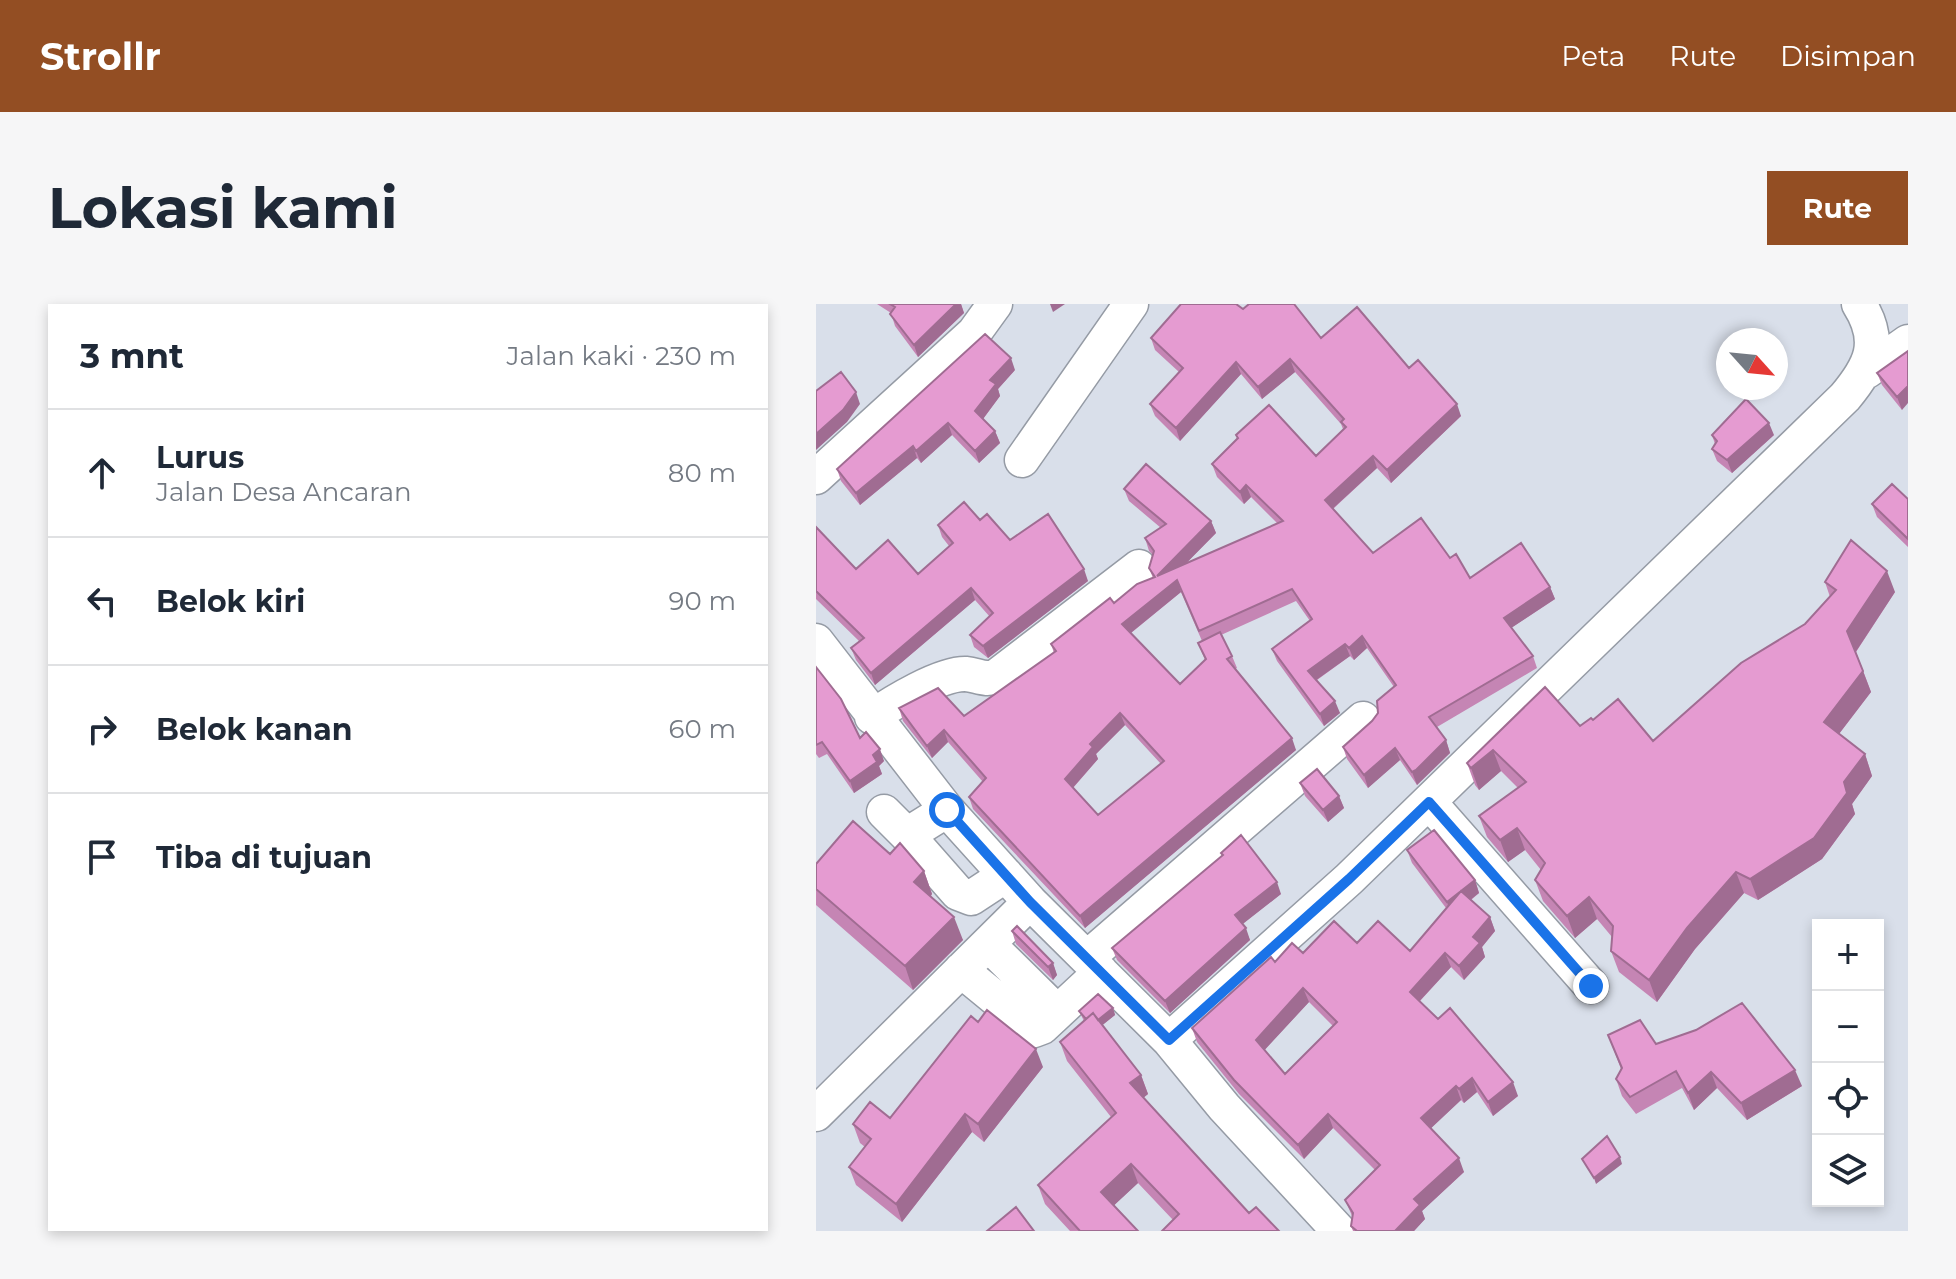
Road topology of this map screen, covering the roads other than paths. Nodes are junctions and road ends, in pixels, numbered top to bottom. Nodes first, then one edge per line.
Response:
1 (995, 304) edge
2 (1131, 304) edge
3 (1859, 304) edge
4 (1908, 342) edge
5 (1867, 371) junction
6 (1022, 460) dead end
7 (816, 477) edge
8 (1139, 567) dead end
9 (816, 641) edge
10 (872, 717) junction
11 (1363, 719) dead end
12 (1429, 802) junction
13 (947, 810) junction
14 (1006, 875) junction
15 (1030, 902) junction
16 (988, 944) junction
17 (1094, 965) junction
18 (961, 970) junction
19 (1591, 986) dead end
20 (1057, 1012) junction
21 (1169, 1040) junction
22 (816, 1114) edge
23 (1339, 1231) edge

1 - 7 street
2 - 6 street
3 - 5 street
4 - 5 street
5 - 12 street
8 - 10 street
9 - 10 street
10 - 13 street
11 - 17 street
12 - 19 street
12 - 21 street
13 - 14 street
13 - 14 street
14 - 15 street
15 - 16 street
15 - 17 street
16 - 18 street
16 - 20 street
17 - 20 street
17 - 21 street
18 - 20 street
18 - 22 street
21 - 23 street

